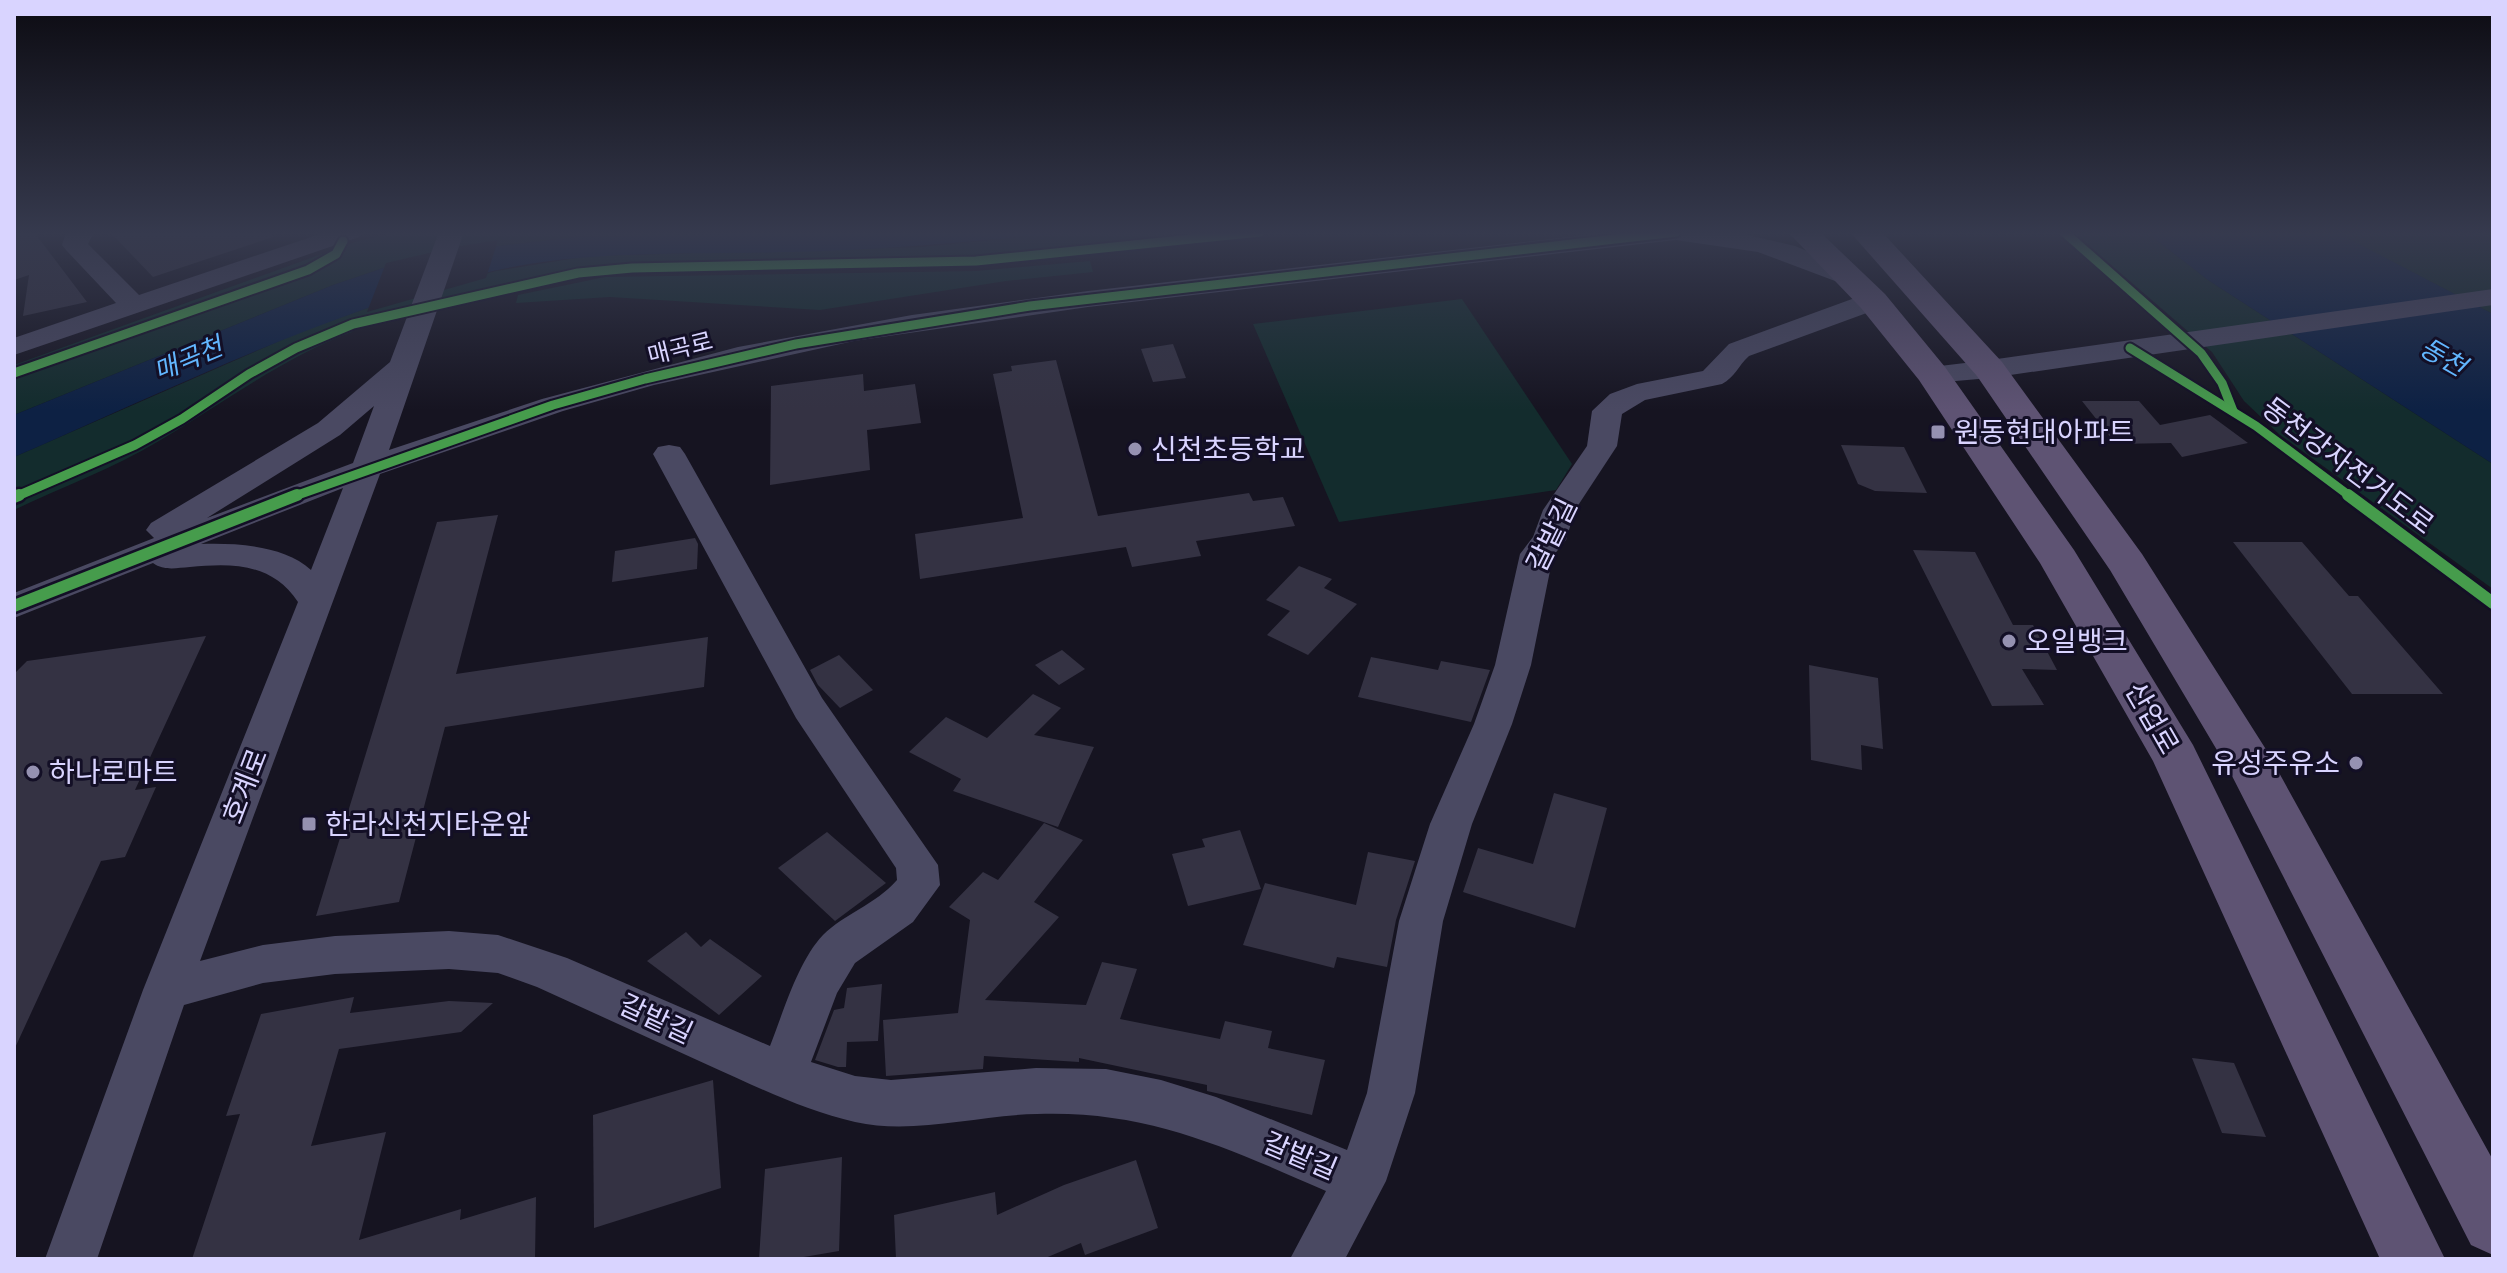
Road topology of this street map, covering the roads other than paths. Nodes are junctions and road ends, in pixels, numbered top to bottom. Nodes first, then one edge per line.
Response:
1 (120, 291) edge
2 (177, 291) edge
3 (430, 291) edge
4 (1151, 291) edge
5 (1859, 291) edge
6 (1863, 291) edge
7 (1922, 291) edge
8 (2493, 297) edge
9 (134, 306) junction
10 (14, 347) edge
11 (403, 367) junction
12 (1990, 369) junction
13 (1933, 374) junction
14 (669, 454) dead end
15 (367, 468) junction
16 (118, 565) junction
17 (72, 583) junction
18 (316, 602) junction
19 (14, 606) edge
20 (166, 990) junction
21 (782, 1075) junction
22 (1361, 1181) junction
23 (2493, 1223) edge
24 (71, 1259) edge
25 (1316, 1259) edge
26 (2413, 1259) edge

1 - 9 street
2 - 9 street
3 - 11 street, 호계로
4 - 15 street, 매곡로
5 - 22 street, 갈밭길
6 - 13 main road, 산업로
7 - 12 main road, 산업로
8 - 12 street
9 - 10 street
11 - 15 street, 호계로
11 - 17 street
12 - 13 street
12 - 23 main road, 산업로
13 - 26 main road, 산업로
14 - 21 street
15 - 16 street, 매곡로
15 - 18 street, 호계로
16 - 17 street, 매곡로
16 - 18 street
17 - 19 street, 매곡로
18 - 20 street, 호계로
20 - 21 street, 갈밭길
20 - 24 street, 호계로
21 - 22 street, 갈밭길
22 - 25 street

